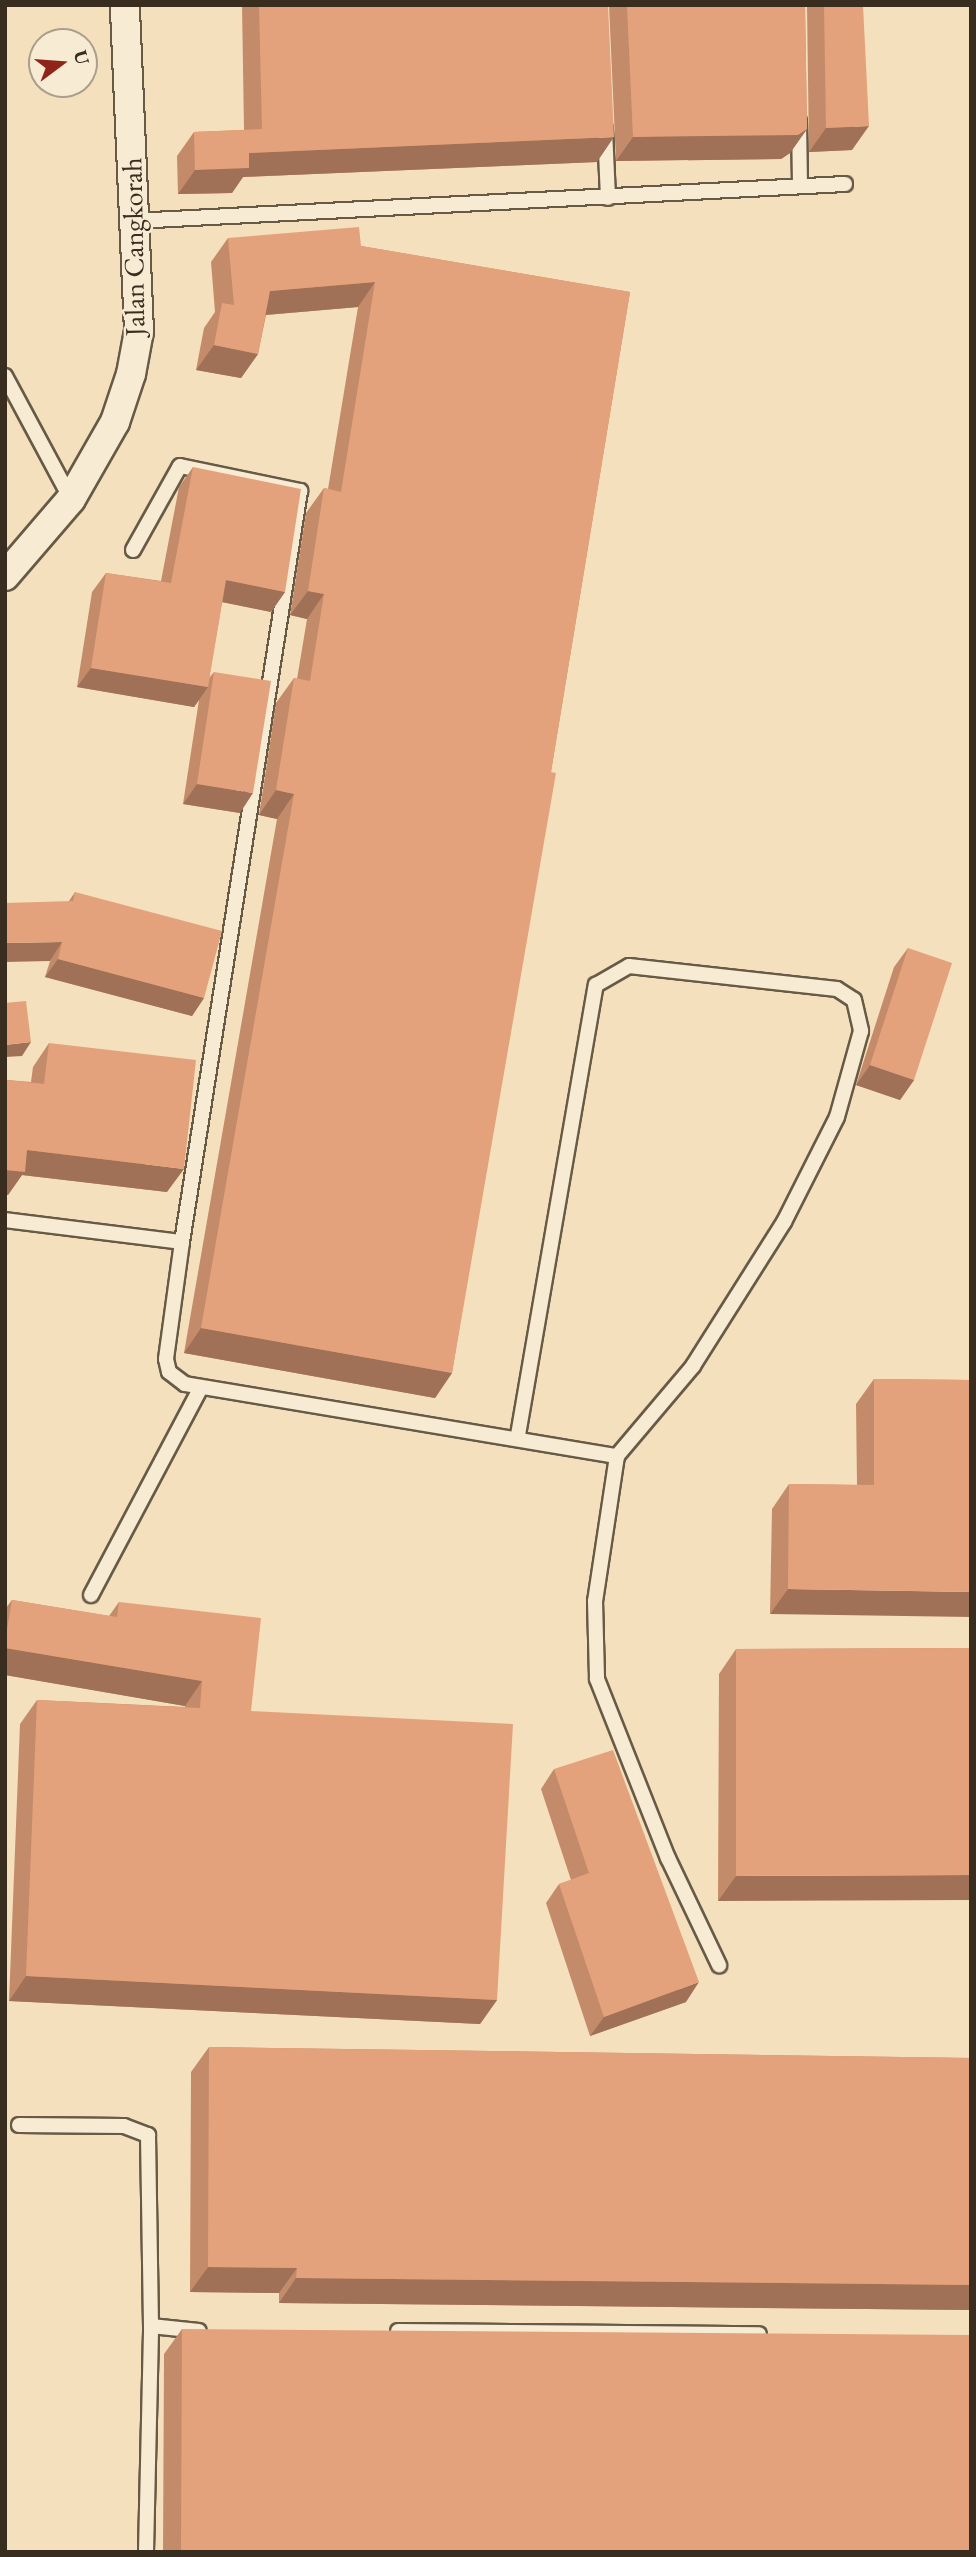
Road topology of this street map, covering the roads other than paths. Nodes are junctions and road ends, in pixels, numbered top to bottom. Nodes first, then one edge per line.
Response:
1 (125, 5) edge
2 (799, 103) edge
3 (604, 115) edge
4 (845, 184) dead end
5 (800, 186) junction
6 (608, 198) junction
7 (134, 221) junction
8 (5, 376) edge
9 (71, 499) junction
10 (134, 550) dead end
11 (5, 576) edge
12 (5, 1220) edge
13 (182, 1242) junction
14 (200, 1389) junction
15 (518, 1435) junction
16 (617, 1456) junction
17 (91, 1595) dead end
18 (719, 1965) dead end
19 (19, 2124) dead end
20 (151, 2326) junction
21 (379, 2331) edge
22 (216, 2332) edge
23 (777, 2334) edge
24 (146, 2552) edge

1 - 7 street, Jalan Cangkorah
2 - 5 lane
3 - 6 lane
4 - 5 lane
5 - 6 lane
6 - 7 lane
7 - 9 street, Jalan Cangkorah
8 - 9 lane
9 - 11 street, Jalan Cangkorah
10 - 13 lane
12 - 13 lane
13 - 14 lane
14 - 15 lane
14 - 17 lane
15 - 16 lane
15 - 16 lane
16 - 18 lane
19 - 20 lane
20 - 22 lane
20 - 24 lane
21 - 23 lane

